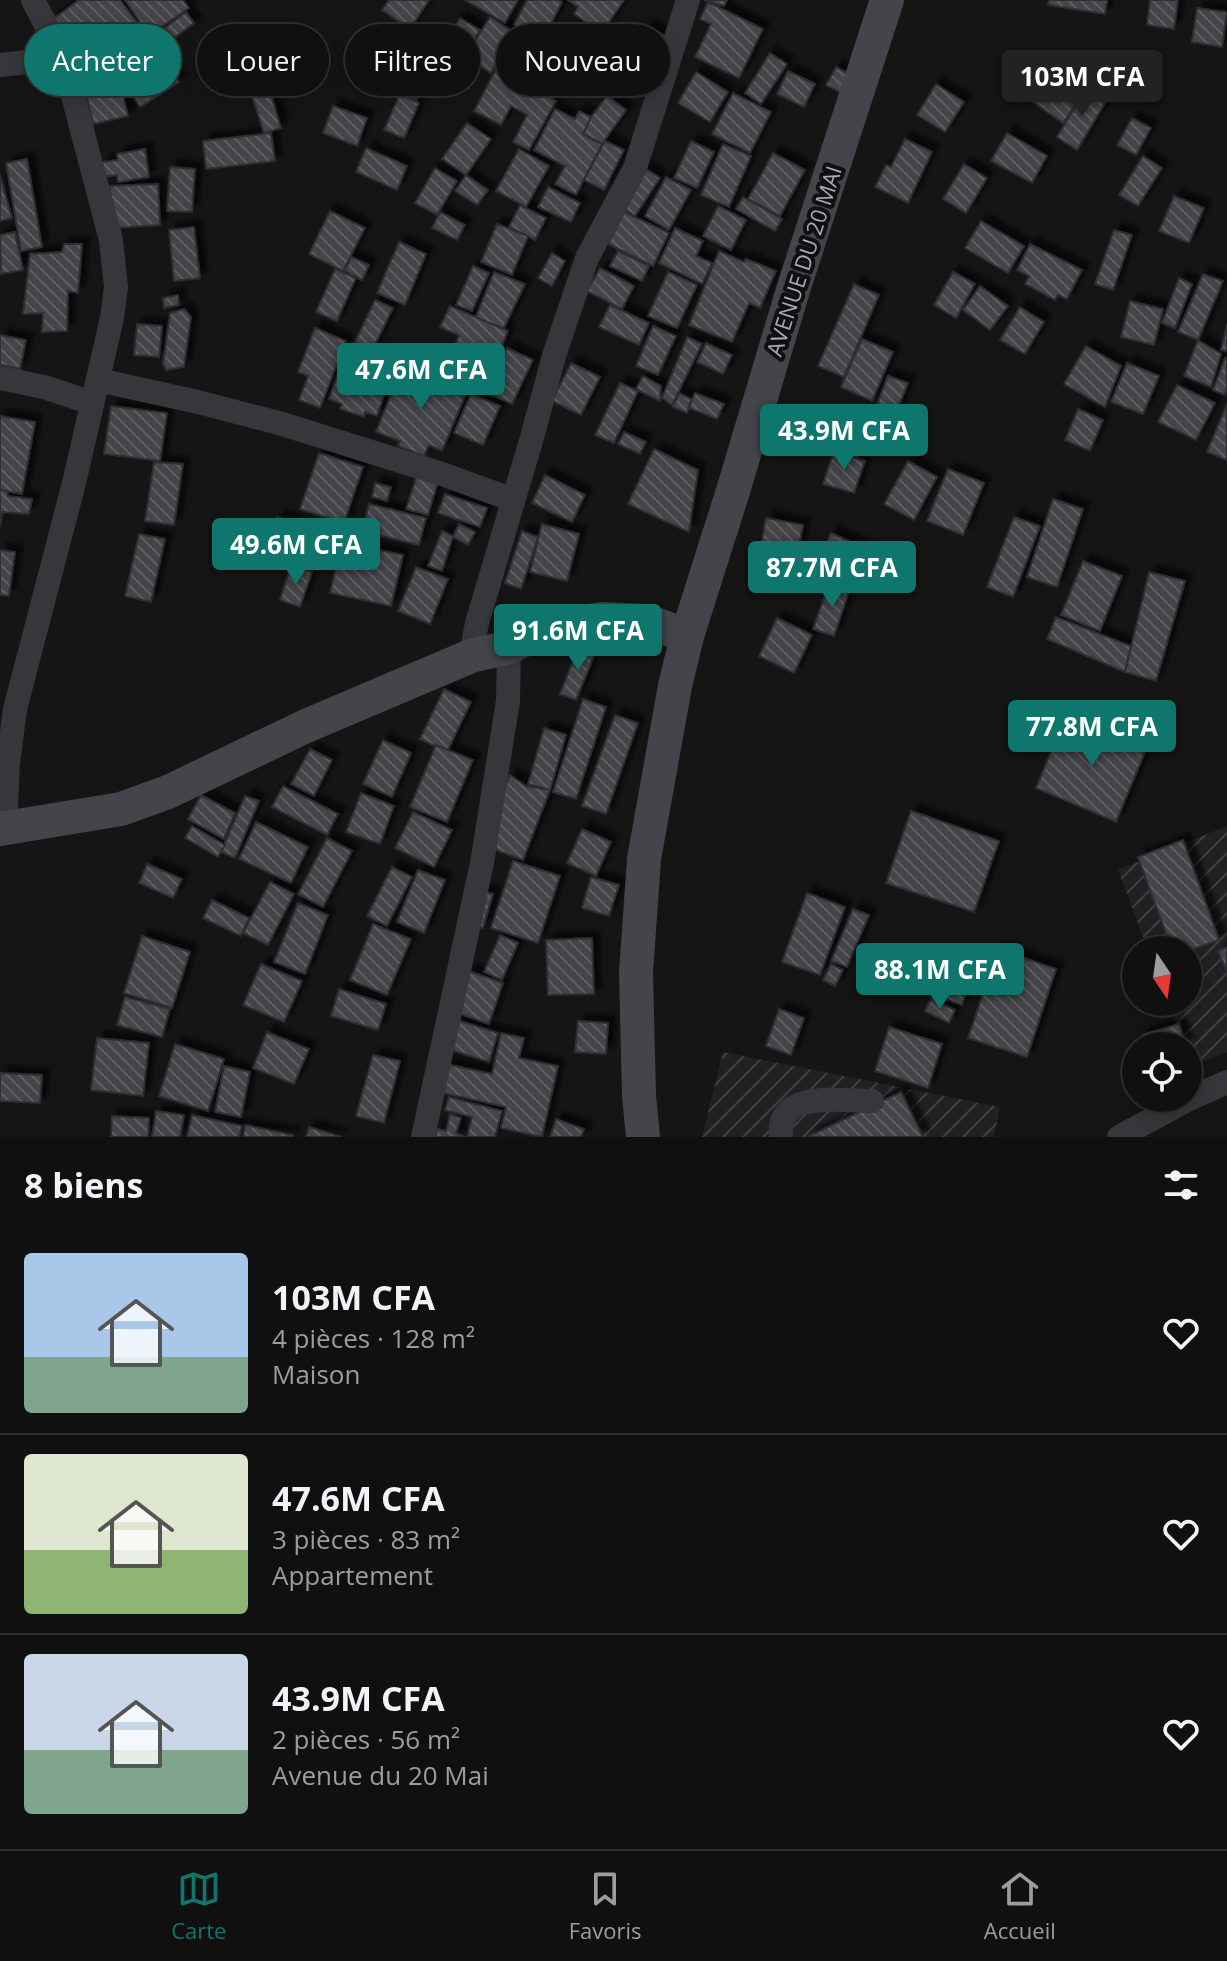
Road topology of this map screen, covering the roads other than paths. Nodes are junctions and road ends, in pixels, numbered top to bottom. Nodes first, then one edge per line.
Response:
1 (33, 0) edge
2 (688, 0) edge
3 (887, 0) edge
4 (45, 24) edge
5 (24, 62) edge
6 (0, 65) edge
7 (73, 96) edge
8 (0, 378) edge
9 (95, 392) junction
10 (513, 500) junction
11 (687, 636) junction
12 (509, 647) junction
13 (471, 656) junction
14 (3, 828) edge
15 (1227, 1082) edge
16 (872, 1101) dead end
17 (423, 1137) edge
18 (643, 1137) edge
19 (781, 1137) edge
20 (1119, 1137) edge

1 - 4 street
2 - 10 street
3 - 11 main road, AVENUE DU 20 MAI
5 - 6 street
7 - 9 street
8 - 9 street
9 - 10 street
9 - 14 street
10 - 13 street
11 - 12 main road
11 - 18 main road, AVENUE DU 20 MAI
12 - 13 main road
12 - 17 street
13 - 14 main road
15 - 20 street
16 - 19 street

